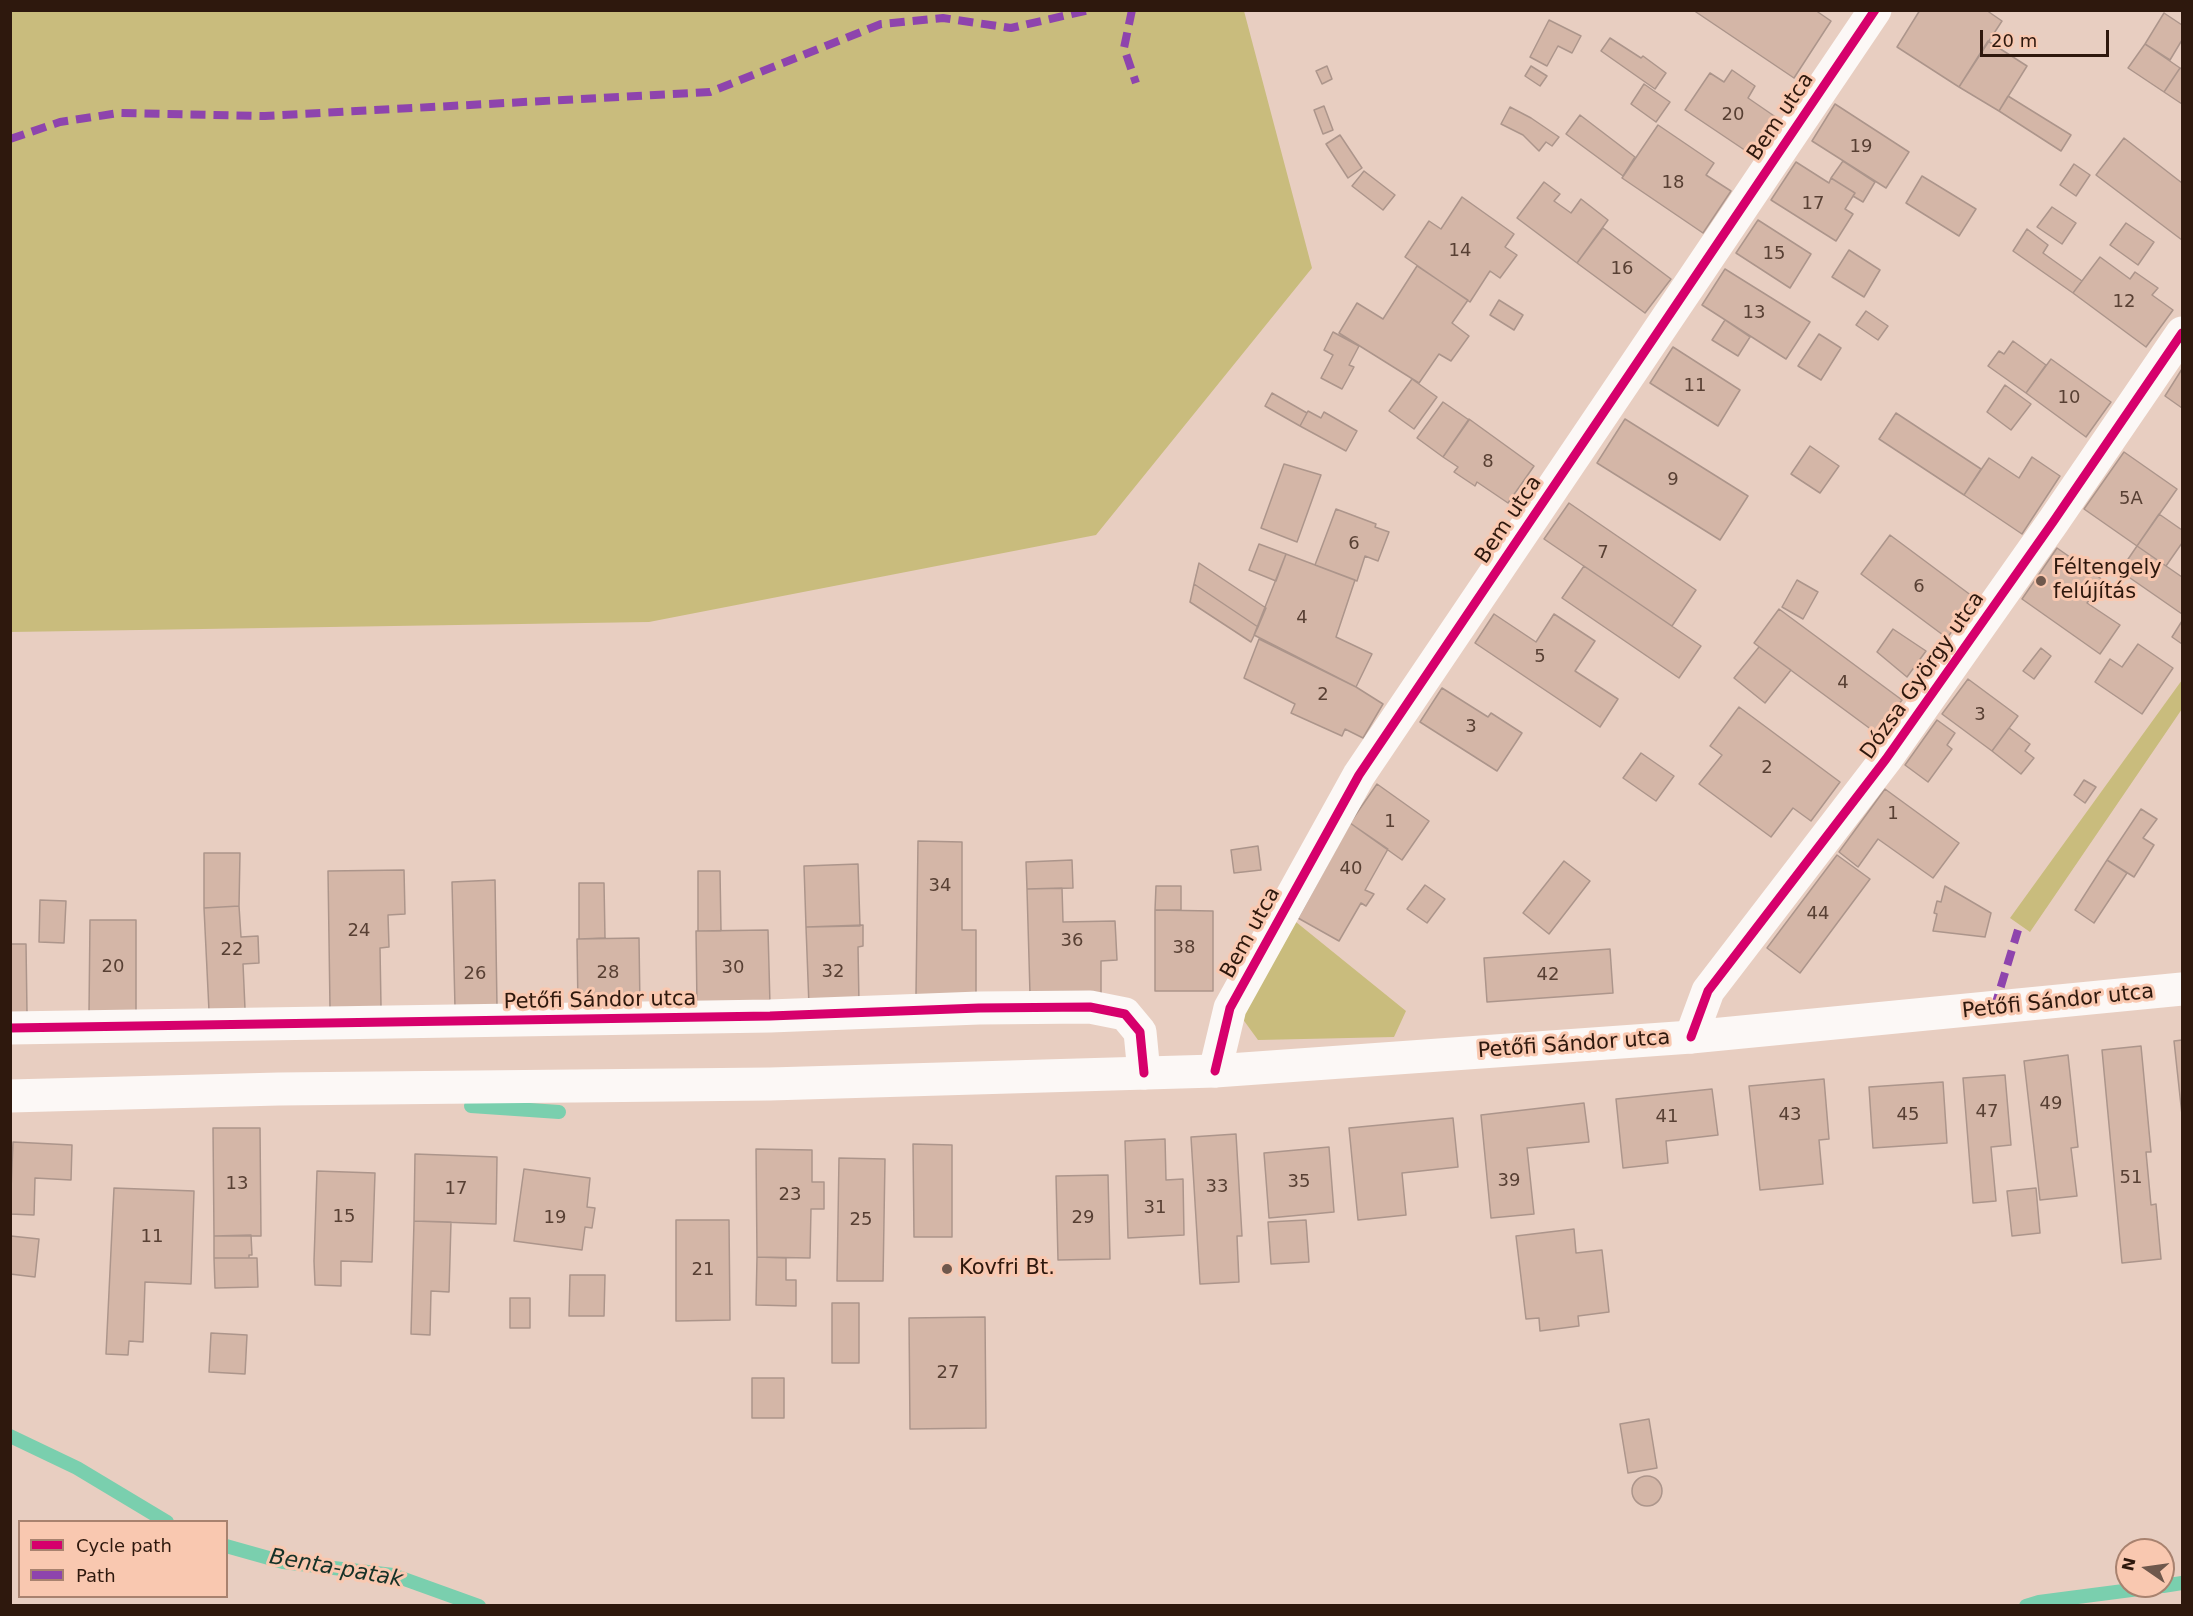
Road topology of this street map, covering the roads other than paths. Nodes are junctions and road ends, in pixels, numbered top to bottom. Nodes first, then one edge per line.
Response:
1 (1875, 10) edge
2 (2182, 333) edge
3 (2182, 989) edge
4 (10, 1029) edge
5 (1691, 1036) junction
6 (1215, 1071) junction
7 (1144, 1072) junction
8 (10, 1096) edge

1 - 6 street, Bem utca
2 - 5 street, Dózsa György utca
3 - 5 street, Petőfi Sándor utca
4 - 7 street, Petőfi Sándor utca
5 - 6 street, Petőfi Sándor utca
6 - 7 street, Petőfi Sándor utca
7 - 8 street, Petőfi Sándor utca

